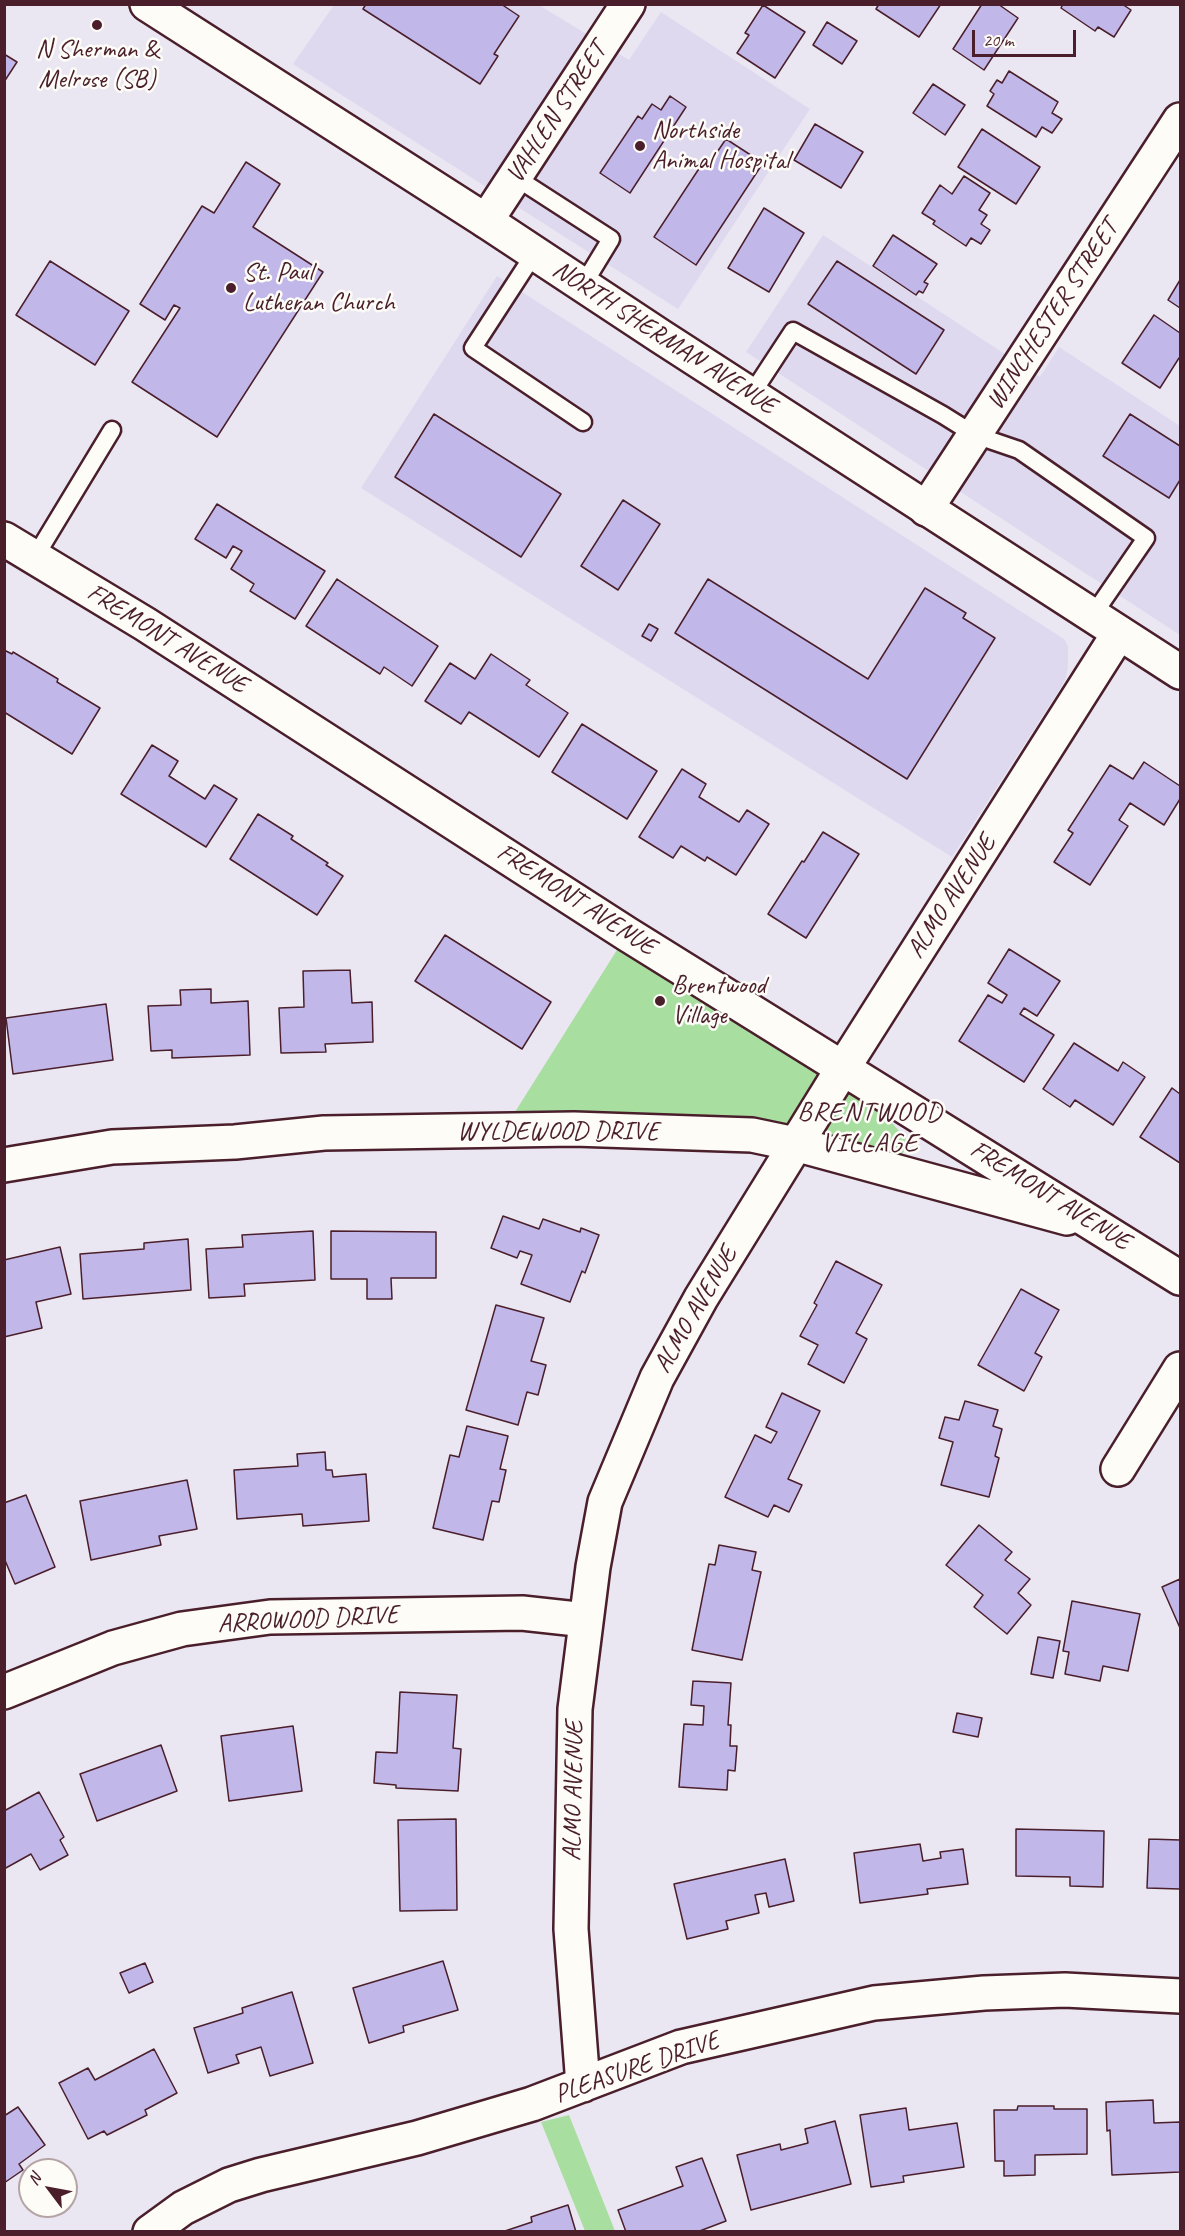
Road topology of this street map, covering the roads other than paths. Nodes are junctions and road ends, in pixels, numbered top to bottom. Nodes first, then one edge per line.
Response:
1 (147, 4) edge
2 (628, 4) edge
3 (1180, 120) edge
4 (515, 177) junction
5 (486, 221) junction
6 (534, 254) junction
7 (583, 285) junction
8 (751, 395) junction
9 (583, 422) dead end
10 (112, 430) dead end
11 (975, 435) junction
12 (926, 509) junction
13 (4, 539) edge
14 (35, 557) junction
15 (1106, 624) junction
16 (1180, 672) edge
17 (843, 1068) junction
18 (795, 1144) junction
19 (4, 1164) edge
20 (1101, 1227) junction
21 (1180, 1278) edge
22 (1180, 1369) edge
23 (1118, 1469) dead end
24 (586, 1620) junction
25 (4, 1692) edge
26 (1180, 1996) edge
27 (583, 2085) junction
28 (150, 2232) edge

1 - 5 street, NORTH SHERMAN AVENUE
2 - 4 street, VAHLEN STREET
3 - 11 street, WINCHESTER STREET
4 - 5 street, VAHLEN STREET
4 - 7 lane
5 - 6 street, NORTH SHERMAN AVENUE
6 - 7 street, NORTH SHERMAN AVENUE
6 - 9 lane
7 - 8 street, NORTH SHERMAN AVENUE
8 - 11 lane
8 - 12 street, NORTH SHERMAN AVENUE
10 - 14 lane
11 - 12 street, WINCHESTER STREET
11 - 15 lane
12 - 15 street, NORTH SHERMAN AVENUE
13 - 14 street, FREMONT AVENUE
14 - 17 street, FREMONT AVENUE
15 - 16 street, NORTH SHERMAN AVENUE
15 - 17 street, ALMO AVENUE
17 - 18 street, ALMO AVENUE
17 - 20 street, FREMONT AVENUE
18 - 19 street, WYLDEWOOD DRIVE
18 - 20 street, WYLDEWOOD DRIVE
18 - 24 street, ALMO AVENUE
20 - 21 street, FREMONT AVENUE
22 - 23 street
24 - 25 street, ARROWOOD DRIVE
24 - 27 street, ALMO AVENUE
26 - 27 street, PLEASURE DRIVE
27 - 28 street, PLEASURE DRIVE

